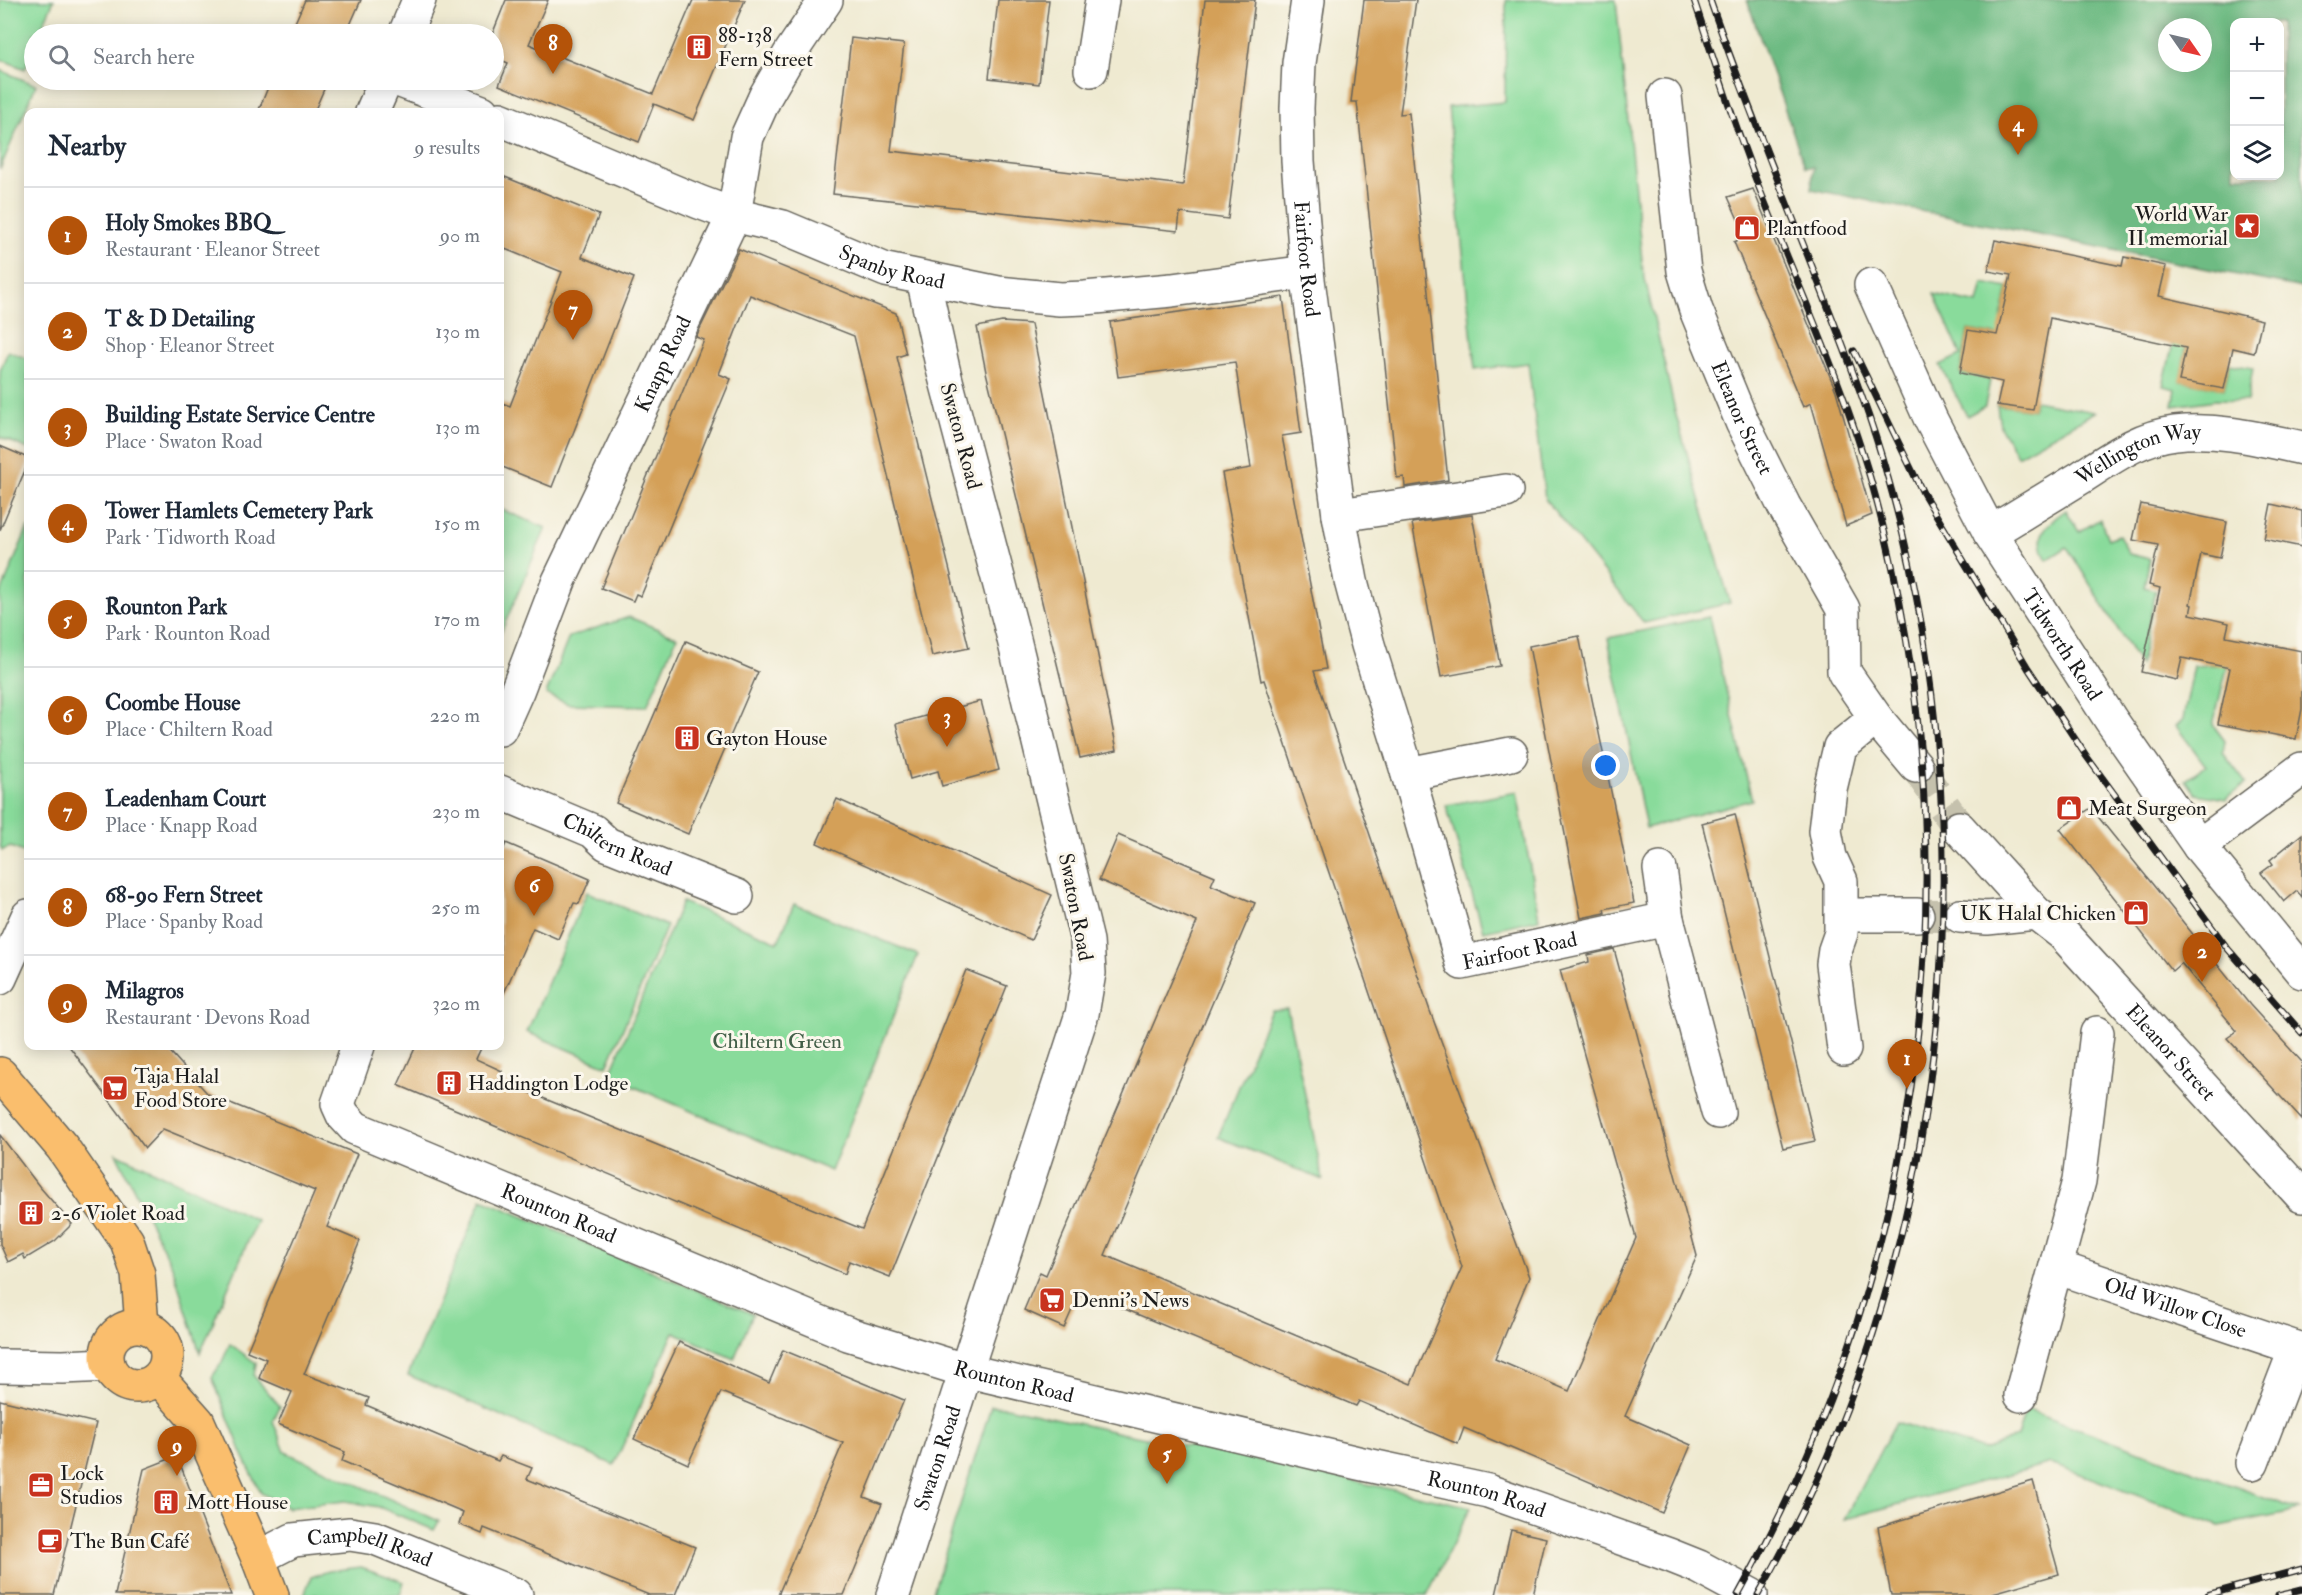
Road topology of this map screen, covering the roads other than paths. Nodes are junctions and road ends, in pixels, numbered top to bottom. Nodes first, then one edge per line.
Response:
1 (419, 0) edge
2 (826, 0) edge
3 (1102, 0) edge
4 (1308, 0) edge
5 (409, 24) edge
6 (1091, 70) dead end
7 (382, 90) edge
8 (424, 90) edge
9 (1665, 96) dead end
10 (374, 108) edge
11 (472, 108) edge
12 (504, 121) edge
13 (734, 215) junction
14 (1306, 272) junction
15 (923, 278) junction
16 (1871, 285) dead end
17 (2302, 448) edge
18 (1506, 491) dead end
19 (1339, 515) junction
20 (1990, 533) junction
21 (1876, 718) junction
22 (504, 720) edge
23 (1510, 754) dead end
24 (1916, 766) tunnel mouth
25 (2302, 769) edge
26 (1408, 774) junction
27 (504, 794) edge
28 (1959, 828) tunnel mouth
29 (2199, 846) junction
30 (1660, 869) dead end
31 (737, 896) dead end
32 (2036, 913) junction
33 (1842, 915) junction
34 (1917, 915) tunnel mouth
35 (1960, 916) tunnel mouth
36 (1667, 919) junction
37 (24, 925) edge
38 (2302, 972) edge
39 (0, 978) edge
40 (2097, 1033) dead end
41 (1844, 1049) dead end
42 (353, 1059) edge
43 (0, 1074) edge
44 (1718, 1113) dead end
45 (2302, 1196) edge
46 (2056, 1267) junction
47 (142, 1326) junction
48 (2299, 1349) edge
49 (108, 1365) junction
50 (0, 1366) edge
51 (964, 1370) junction
52 (159, 1378) junction
53 (2020, 1395) dead end
54 (2252, 1463) dead end
55 (258, 1558) junction
56 (272, 1595) edge
57 (516, 1595) edge
58 (893, 1595) edge
59 (1751, 1595) edge

1 - 5 street
2 - 13 street, Knapp Road
3 - 6 street
4 - 14 street, Fairfoot Road
7 - 10 street
8 - 11 street
9 - 21 street, Eleanor Street
12 - 13 street, Spanby Road
13 - 15 street, Spanby Road
13 - 22 street, Knapp Road
14 - 15 street, Spanby Road
14 - 19 street, Fairfoot Road
15 - 51 street, Swaton Road
16 - 20 street, Tidworth Road
17 - 20 street, Wellington Way
18 - 19 street
19 - 26 street, Fairfoot Road
20 - 29 street, Tidworth Road
21 - 24 street, Eleanor Street
21 - 33 street
23 - 26 street
25 - 29 street
26 - 36 street, Fairfoot Road
27 - 31 street, Chiltern Road
28 - 32 street, Eleanor Street
29 - 38 street, Tidworth Road
30 - 36 street
32 - 35 street
32 - 45 street, Eleanor Street
33 - 34 street
33 - 41 street
36 - 44 street
37 - 39 street
40 - 46 street
42 - 51 street, Rounton Road
43 - 47 main road
46 - 48 street, Old Willow Close
46 - 53 street
47 - 49 main road
47 - 52 main road
48 - 54 street, Old Willow Close
49 - 50 street
49 - 52 main road
51 - 58 street, Swaton Road
51 - 59 street, Rounton Road
52 - 55 main road
55 - 56 main road
55 - 57 street, Campbell Road

